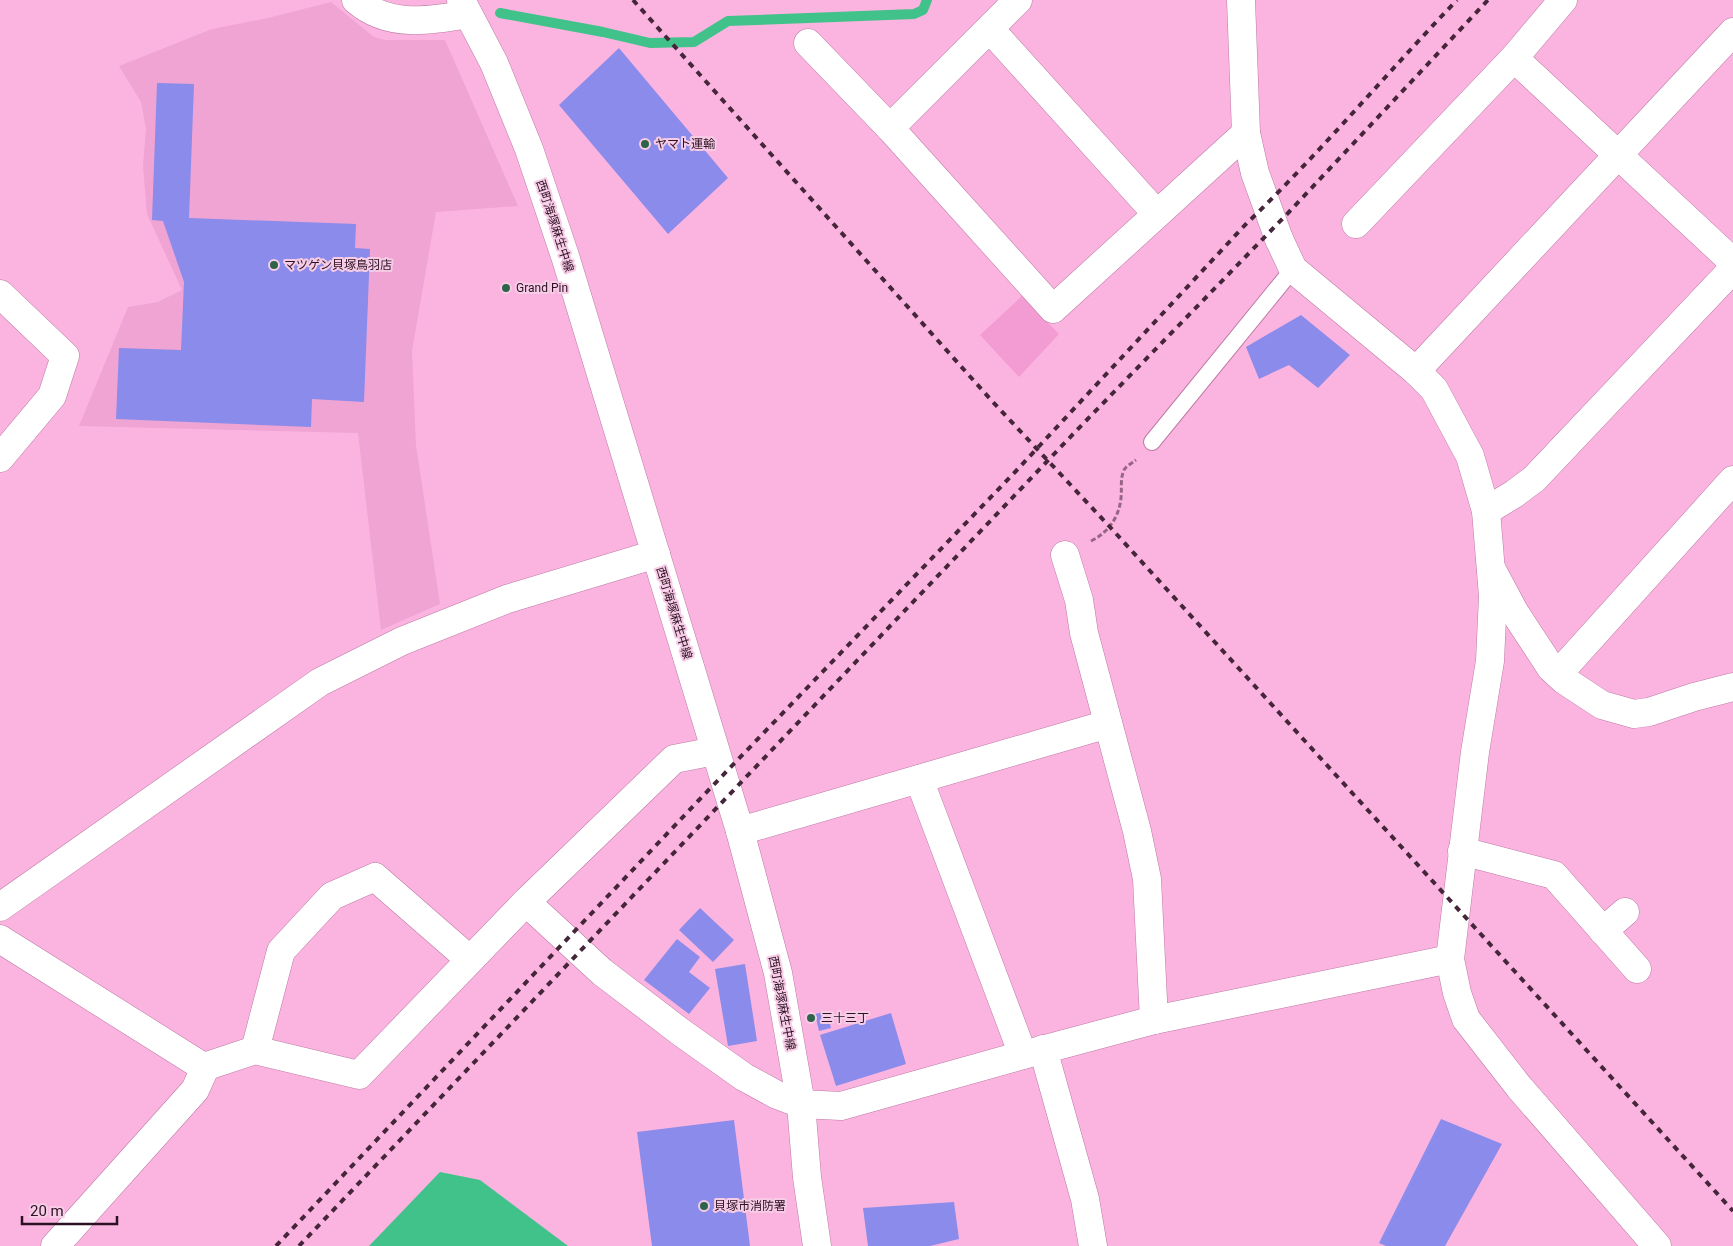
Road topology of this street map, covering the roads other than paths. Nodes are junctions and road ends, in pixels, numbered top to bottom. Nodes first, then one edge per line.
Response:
1 (356, 0) edge
2 (1018, 0) edge
3 (1240, 0) edge
4 (1563, 0) edge
5 (464, 7) edge
6 (990, 29) junction
7 (1733, 32) edge
8 (808, 43) dead end
9 (1514, 58) junction
10 (890, 128) junction
11 (1246, 133) junction
12 (1618, 155) junction
13 (1156, 213) junction
14 (1356, 224) dead end
15 (1733, 262) edge
16 (1293, 269) junction
17 (1733, 270) edge
18 (0, 294) edge
19 (1416, 371) junction
20 (1152, 442) road end
21 (0, 458) edge
22 (1733, 480) edge
23 (1486, 511) junction
24 (656, 554) junction
25 (1064, 556) road end
26 (1491, 568) junction
27 (1558, 674) junction
28 (1733, 687) edge
29 (1108, 724) junction
30 (716, 751) junction
31 (919, 779) junction
32 (740, 831) junction
33 (1462, 852) junction
34 (5, 897) edge
35 (526, 902) junction
36 (1625, 912) dead end
37 (1604, 931) junction
38 (0, 939) edge
39 (469, 959) junction
40 (1450, 959) junction
41 (1637, 968) dead end
42 (1154, 1020) junction
43 (255, 1050) junction
44 (1033, 1052) junction
45 (204, 1068) junction
46 (801, 1104) junction
47 (56, 1246) edge
48 (817, 1246) edge
49 (1093, 1246) edge
50 (1657, 1246) edge

1 - 5 street
2 - 6 street
3 - 11 street
4 - 9 street
5 - 24 street, 西町海塚麻生中線
6 - 10 street
6 - 13 street
7 - 12 street
8 - 10 street
9 - 12 street
9 - 14 street
10 - 13 street
11 - 13 street
11 - 16 street
12 - 15 street
12 - 19 street
16 - 19 street
16 - 20 lane
17 - 23 street
18 - 21 street
19 - 23 street
22 - 27 street
23 - 26 street
24 - 30 street, 西町海塚麻生中線
24 - 34 street
25 - 29 street
26 - 27 street
26 - 33 street
27 - 28 street
29 - 31 street
29 - 42 street
30 - 32 street, 西町海塚麻生中線
30 - 35 street
31 - 32 street
31 - 44 street
32 - 46 street, 西町海塚麻生中線
33 - 37 street
33 - 40 street
35 - 39 street
35 - 46 street
36 - 37 street
37 - 41 street
38 - 45 street
39 - 43 street
39 - 43 street
40 - 42 street
40 - 50 street
42 - 44 street
43 - 45 street
44 - 46 street
44 - 49 street
45 - 47 street
46 - 48 street, 西町海塚麻生中線

